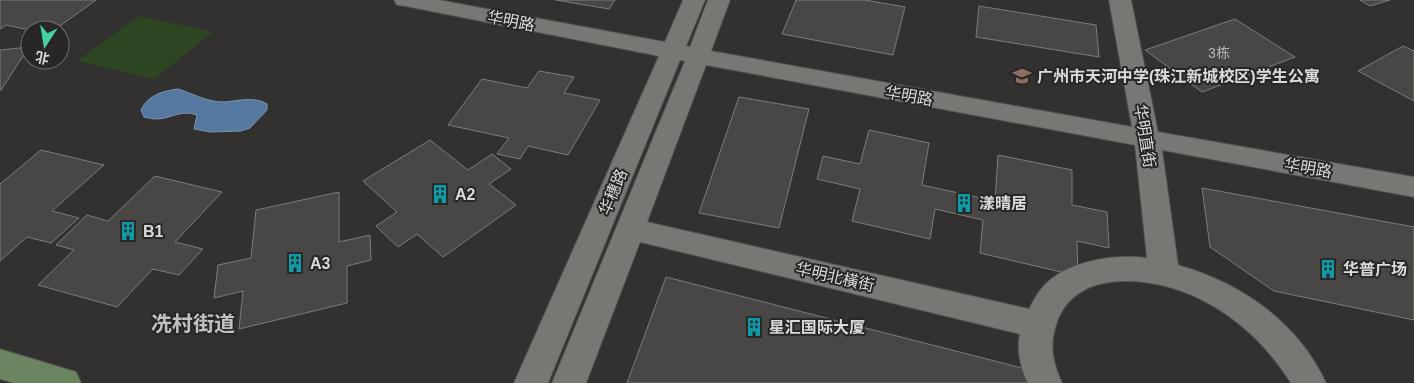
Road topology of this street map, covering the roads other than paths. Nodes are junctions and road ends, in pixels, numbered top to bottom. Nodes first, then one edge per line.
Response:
1 (405, 0) edge
2 (694, 0) edge
3 (719, 0) edge
4 (1120, 0) edge
5 (685, 54) junction
6 (1147, 139) junction
7 (1414, 187) edge
8 (631, 228) junction
9 (1164, 272) junction
10 (1039, 325) junction
11 (0, 364) edge
12 (1313, 382) edge
13 (64, 383) edge
14 (531, 383) edge
15 (570, 383) edge
16 (1045, 383) edge

1 - 5 street, 华明路
2 - 5 street, 华穗路
3 - 5 street, 华穗路
4 - 6 street, 华明直街
5 - 6 street, 华明路
5 - 8 street, 华穗路
5 - 14 street, 华穗路
6 - 7 street, 华明路
6 - 9 street, 华明直街
8 - 10 street, 华明北橫街
8 - 15 street, 华穗路
9 - 10 street
9 - 12 street
10 - 16 street
11 - 13 main road

